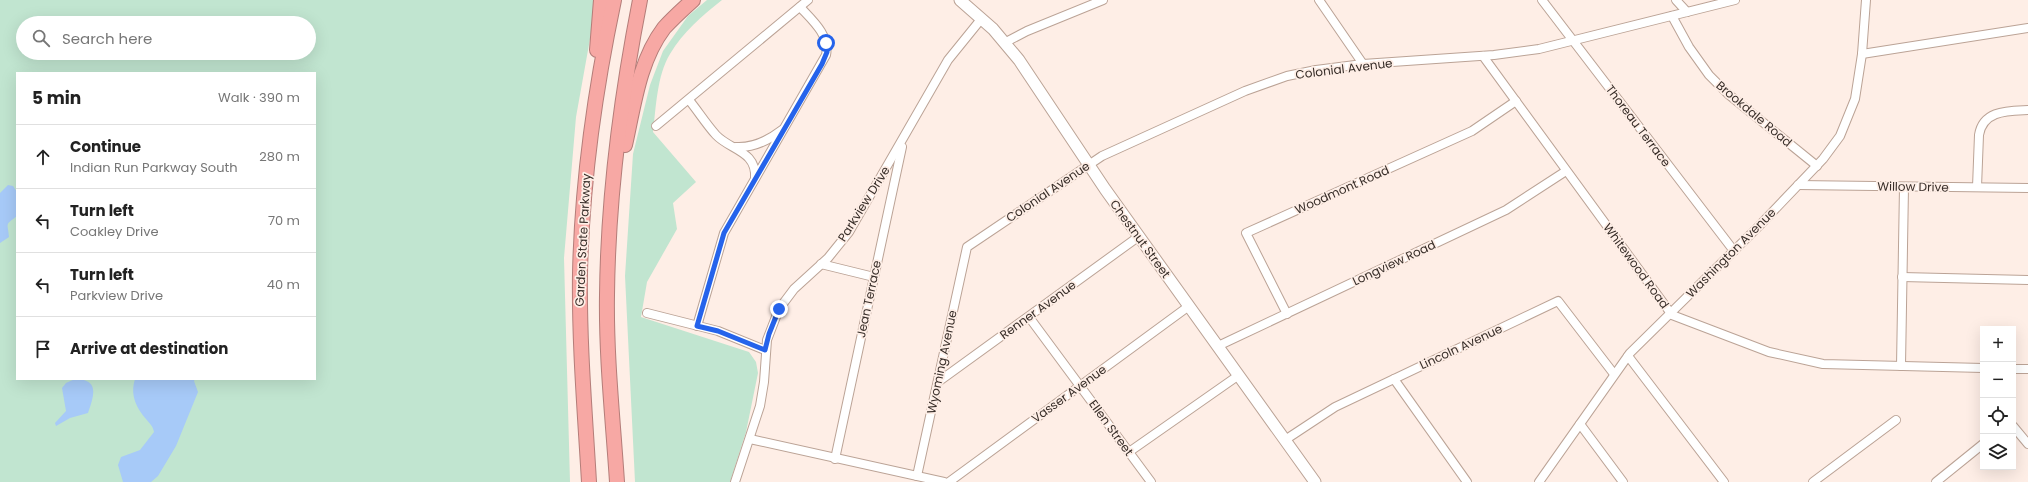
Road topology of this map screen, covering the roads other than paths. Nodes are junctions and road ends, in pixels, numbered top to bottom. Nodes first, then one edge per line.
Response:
1 (601, 0) edge
2 (614, 0) edge
3 (640, 0) edge
4 (693, 0) edge
5 (808, 0) edge
6 (960, 0) edge
7 (1103, 0) edge
8 (1319, 0) edge
9 (1542, 0) edge
10 (1676, 0) edge
11 (1735, 0) edge
12 (1866, 0) edge
13 (800, 6) junction
14 (1687, 12) junction
15 (1672, 16) junction
16 (982, 18) junction
17 (2028, 28) edge
18 (1573, 41) junction
19 (1006, 42) junction
20 (1862, 54) junction
21 (1483, 56) junction
22 (1363, 64) junction
23 (689, 100) junction
24 (1516, 101) junction
25 (2028, 110) edge
26 (787, 125) junction
27 (656, 126) dead end
28 (904, 139) junction
29 (735, 147) junction
30 (1089, 165) junction
31 (1817, 166) junction
32 (587, 168) junction
33 (1566, 171) junction
34 (755, 179) junction
35 (1798, 185) junction
36 (1904, 186) junction
37 (1978, 188) junction
38 (2028, 188) edge
39 (609, 220) junction
40 (1138, 237) junction
41 (966, 247) joint
42 (1734, 251) junction
43 (821, 264) junction
44 (874, 277) junction
45 (1902, 277) junction
46 (2028, 280) edge
47 (1189, 306) junction
48 (647, 313) dead end
49 (1670, 313) junction
50 (1287, 314) junction
51 (1029, 317) junction
52 (697, 326) junction
53 (1218, 346) junction
54 (765, 350) junction
55 (1628, 356) junction
56 (1901, 366) junction
57 (1980, 368) edge
58 (2016, 369) edge
59 (2028, 369) edge
60 (1614, 374) junction
61 (1239, 375) junction
62 (1394, 379) junction
63 (938, 382) junction
64 (1080, 386) junction
65 (1896, 420) dead end
66 (1580, 424) junction
67 (2016, 430) edge
68 (750, 439) junction
69 (1285, 440) junction
70 (2028, 444) edge
71 (1980, 446) edge
72 (1129, 452) junction
73 (835, 459) junction
74 (918, 476) junction
75 (589, 482) edge
76 (617, 482) edge
77 (735, 482) edge
78 (944, 482) edge
79 (950, 482) edge
80 (1151, 482) edge
81 (1315, 482) edge
82 (1468, 482) edge
83 (1539, 482) edge
84 (1623, 482) edge
85 (1724, 482) edge
86 (1813, 482) edge
87 (1936, 482) edge

1 - 32 highway
2 - 32 highway, Garden State Parkway
3 - 39 highway, Garden State Parkway
4 - 39 highway
5 - 13 street
6 - 16 main road, Chestnut Street
7 - 19 street
8 - 22 street
9 - 18 street, Thoreau Terrace
10 - 14 street
11 - 14 street, Colonial Avenue
12 - 20 street, Washington Avenue
13 - 23 street
13 - 26 street
14 - 15 street, Colonial Avenue
15 - 18 street, Colonial Avenue
15 - 31 street, Brookdale Road
16 - 19 main road, Chestnut Street
16 - 28 street, Parkview Drive
17 - 20 street
18 - 21 street, Colonial Avenue
18 - 42 street, Thoreau Terrace
19 - 30 main road, Chestnut Street
20 - 31 street, Washington Avenue
21 - 22 street, Colonial Avenue
21 - 24 street, Whitewood Road
22 - 30 street, Colonial Avenue
23 - 27 street
23 - 29 street
24 - 33 street, Whitewood Road
24 - 50 street, Woodmont Road
25 - 37 street
26 - 29 street
26 - 34 street
28 - 43 street, Parkview Drive
28 - 44 street, Jean Terrace
29 - 34 street
30 - 40 main road, Chestnut Street
30 - 41 street, Colonial Avenue
31 - 35 street, Washington Avenue
32 - 75 highway, Garden State Parkway
33 - 49 street, Whitewood Road
33 - 50 street, Longview Road
34 - 52 street
35 - 36 street, Willow Drive
35 - 42 street, Washington Avenue
36 - 37 street, Willow Drive
36 - 45 street
37 - 38 street, Willow Drive
39 - 76 highway, Garden State Parkway
40 - 47 main road, Chestnut Street
40 - 51 street, Renner Avenue
41 - 63 street, Wyoming Avenue
42 - 49 street, Washington Avenue
43 - 44 street
43 - 54 street, Parkview Drive
44 - 73 street, Jean Terrace
45 - 46 street
45 - 56 street
47 - 53 main road, Chestnut Street
47 - 64 street, Vasser Avenue
48 - 52 street
49 - 55 street, Washington Avenue
49 - 56 street, Whitewood Road
50 - 53 street, Longview Road
51 - 63 street, Renner Avenue
51 - 64 street, Ellen Street
52 - 54 street
53 - 61 main road, Chestnut Street
54 - 68 street, Parkview Drive
55 - 60 street, Washington Avenue
55 - 85 street
56 - 57 street, Whitewood Road
58 - 59 street
60 - 62 street, Lincoln Avenue
60 - 66 street, Washington Avenue
61 - 69 main road, Chestnut Street
61 - 72 street
62 - 69 street, Lincoln Avenue
62 - 82 street
63 - 74 street, Wyoming Avenue
64 - 72 street, Ellen Street
64 - 79 street, Vasser Avenue
65 - 86 street
66 - 83 street, Washington Avenue
66 - 84 street
67 - 70 street
68 - 73 street
68 - 77 street, Parkview Drive
69 - 81 main road, Chestnut Street
71 - 87 street
72 - 80 street, Ellen Street
73 - 74 street
74 - 78 street

